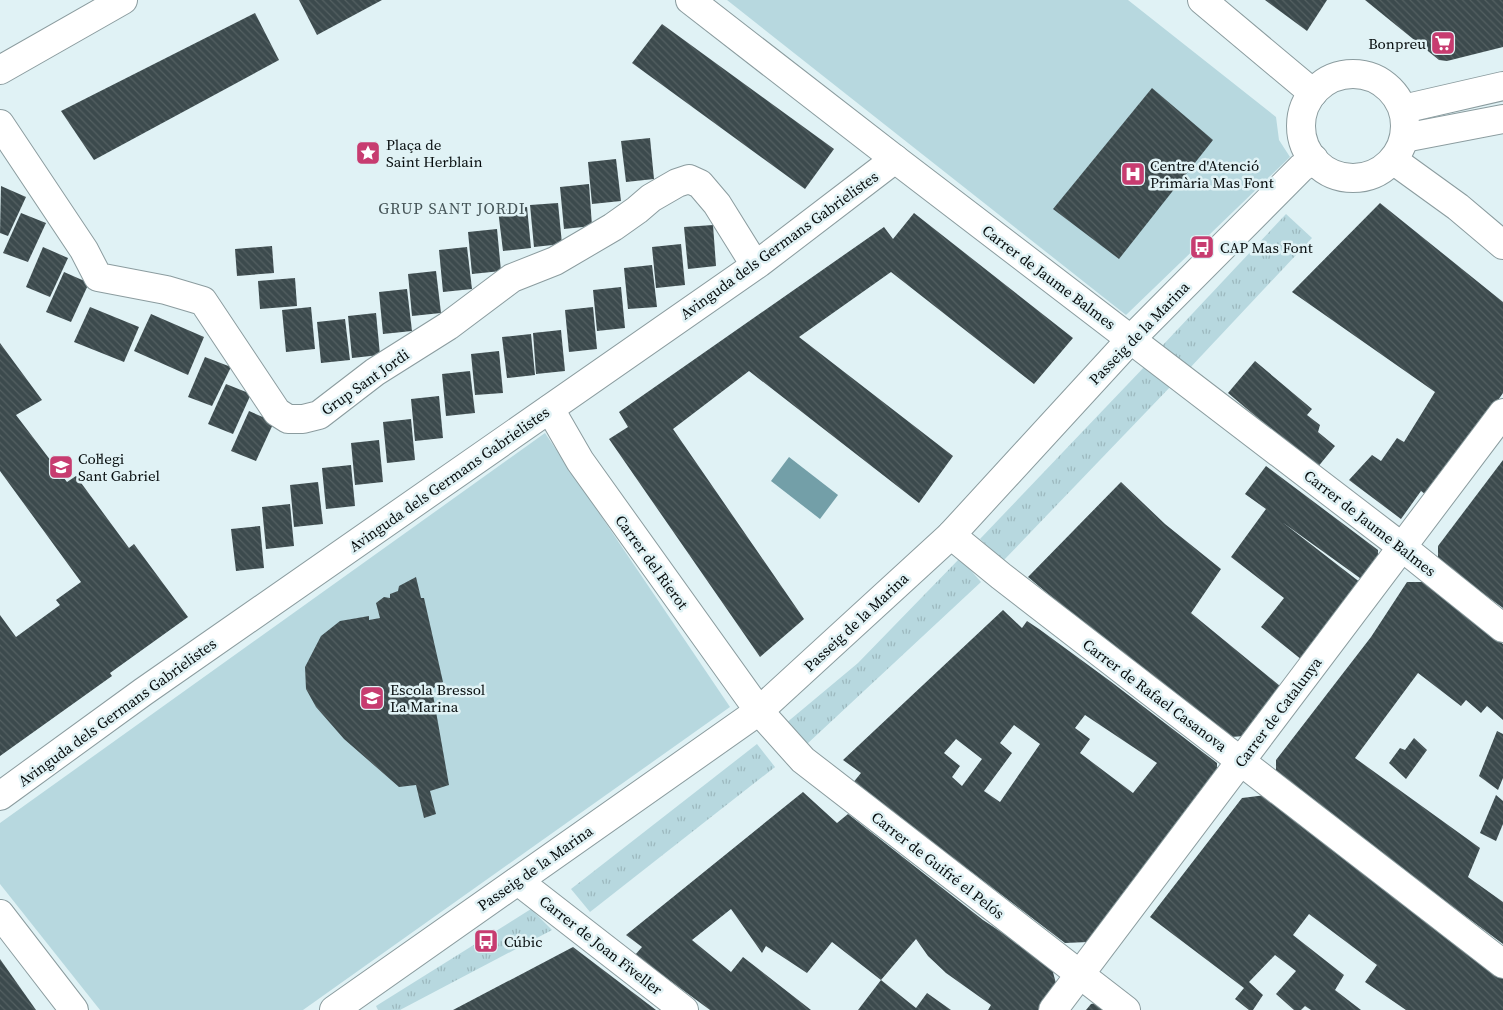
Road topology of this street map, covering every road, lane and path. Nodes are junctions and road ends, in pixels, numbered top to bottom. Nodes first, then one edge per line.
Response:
1 (123, 0) edge
2 (690, 0) edge
3 (1202, 0) edge
4 (0, 70) edge
5 (1503, 86) edge
6 (1313, 93) junction
7 (1403, 109) junction
8 (1503, 119) edge
9 (0, 124) edge
10 (1398, 149) junction
11 (895, 159) junction
12 (1314, 159) junction
13 (1503, 245) edge
14 (755, 266) junction
15 (1131, 340) junction
16 (550, 409) junction
17 (1503, 413) edge
18 (951, 535) junction
19 (1402, 547) junction
20 (1503, 628) edge
21 (759, 711) junction
22 (1241, 761) junction
23 (0, 796) edge
24 (518, 880) junction
25 (0, 914) edge
26 (1503, 964) edge
27 (1080, 975) junction
28 (74, 1010) edge
29 (334, 1010) edge
30 (684, 1010) edge
31 (1053, 1010) edge
32 (1126, 1010) edge

1 - 4 street
2 - 11 street, Carrer de Jaume Balmes
3 - 6 street
5 - 7 street
6 - 7 street
6 - 12 street
7 - 10 street
8 - 10 street
9 - 14 street, Grup Sant Jordi
10 - 12 street
10 - 13 street
11 - 14 street, Avinguda dels Germans Gabrielistes
11 - 15 street, Carrer de Jaume Balmes
12 - 15 street, Passeig de la Marina
14 - 16 street, Avinguda dels Germans Gabrielistes
15 - 18 street, Passeig de la Marina
15 - 19 street, Carrer de Jaume Balmes
16 - 21 street, Carrer del Rierot
16 - 23 street, Avinguda dels Germans Gabrielistes
17 - 19 street, Carrer de Catalunya
18 - 21 street, Passeig de la Marina
18 - 22 street, Carrer de Rafael Casanova
19 - 20 street, Carrer de Jaume Balmes
19 - 22 street, Carrer de Catalunya
21 - 24 street, Passeig de la Marina
21 - 27 street, Carrer de Guifré el Pelós
22 - 26 street, Carrer de Rafael Casanova
22 - 27 street, Carrer de Catalunya
24 - 29 street, Passeig de la Marina
24 - 30 street, Carrer de Joan Fiveller
25 - 28 street
27 - 31 street, Carrer de Catalunya
27 - 32 street, Carrer de Guifré el Pelós

